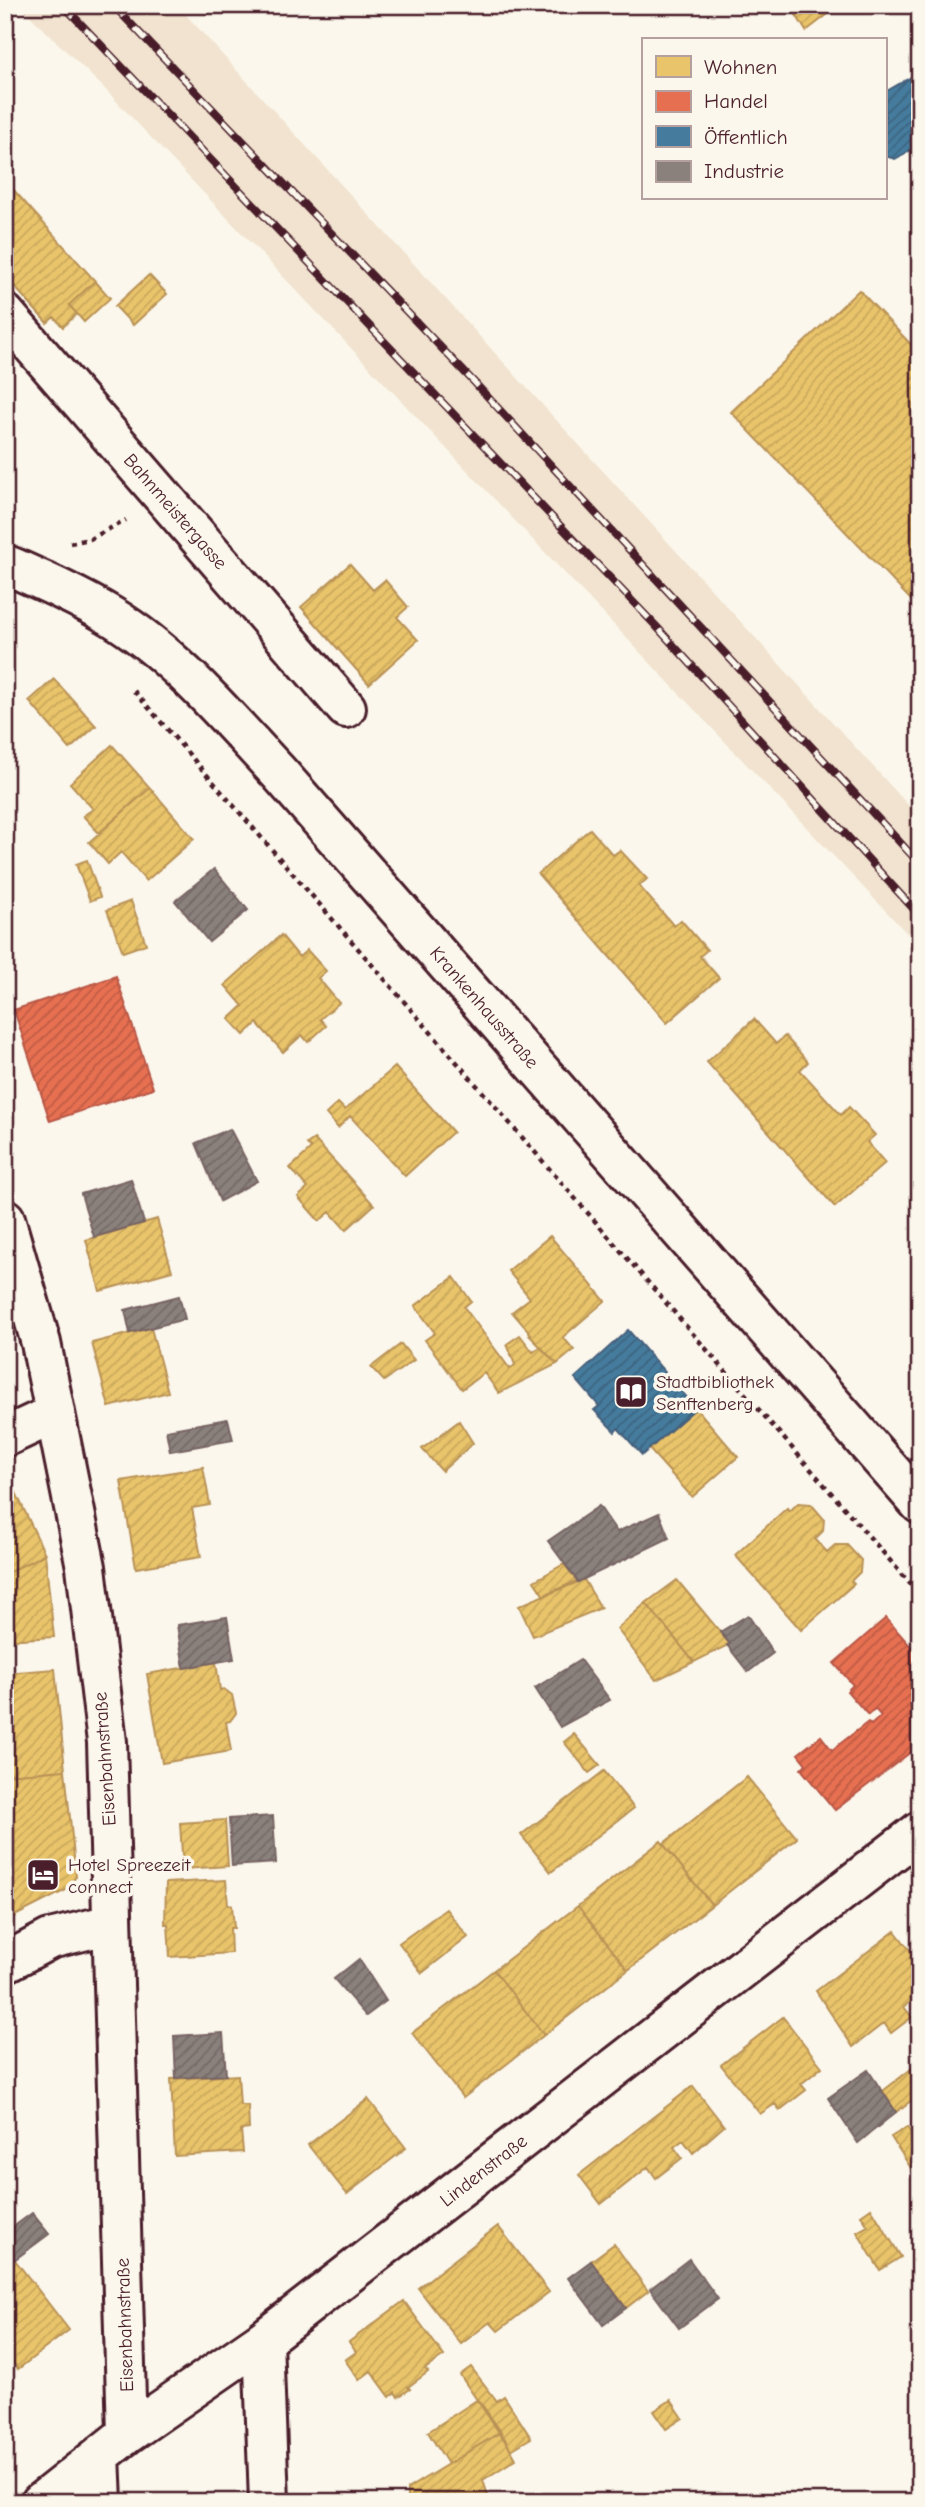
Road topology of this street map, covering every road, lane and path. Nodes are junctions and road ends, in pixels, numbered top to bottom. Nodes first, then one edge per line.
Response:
1 (5, 314) edge
2 (158, 491) junction
3 (59, 546) dead end
4 (5, 564) edge
5 (125, 681) dead end
6 (346, 708) dead end
7 (5, 1219) edge
8 (54, 1414) junction
9 (5, 1437) edge
10 (920, 1504) edge
11 (920, 1595) edge
12 (920, 1830) edge
13 (111, 1924) junction
14 (5, 1962) edge
15 (263, 2340) junction
16 (114, 2444) junction
17 (41, 2502) edge
18 (102, 2502) edge
19 (269, 2502) edge

1 - 2 street, Bahnmeistergasse
2 - 3 path
2 - 6 street, Bahnmeistergasse
4 - 10 street, Krankenhausstraße
5 - 11 path
7 - 8 street, Eisenbahnstraße
8 - 9 street
8 - 13 street, Eisenbahnstraße
12 - 15 street, Lindenstraße
13 - 14 street
13 - 16 street, Eisenbahnstraße
15 - 16 street, Lindenstraße
15 - 19 street
16 - 17 street, Lindenstraße
16 - 18 street, Eisenbahnstraße

